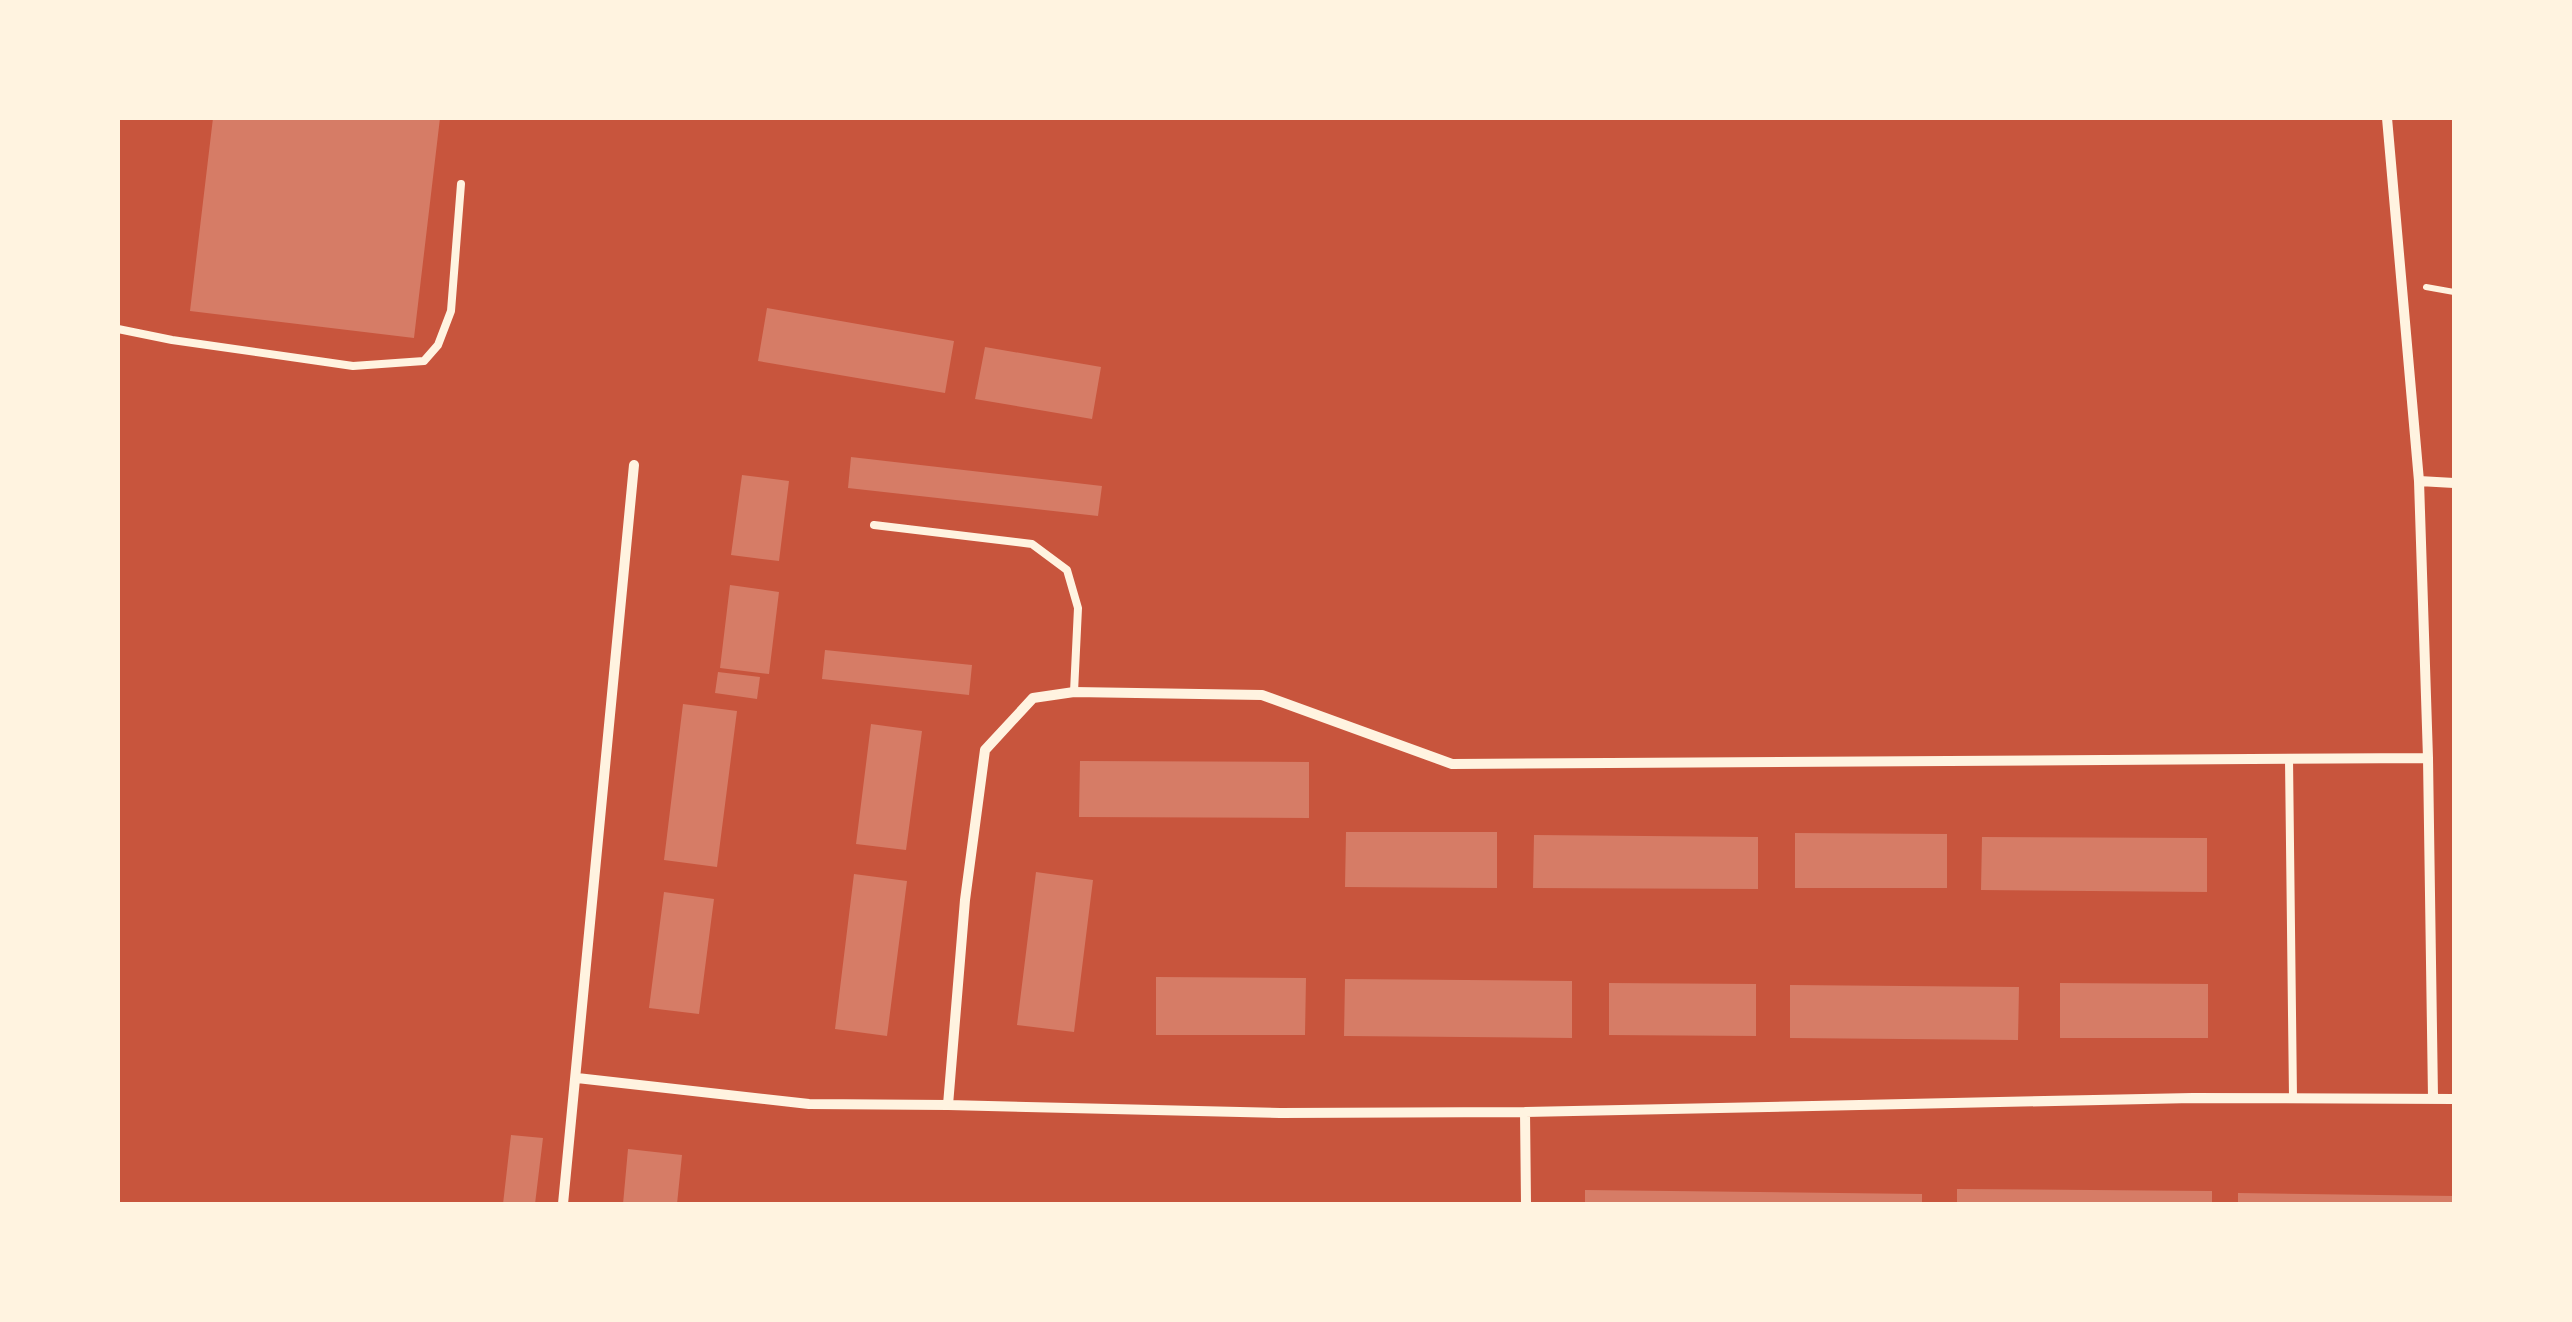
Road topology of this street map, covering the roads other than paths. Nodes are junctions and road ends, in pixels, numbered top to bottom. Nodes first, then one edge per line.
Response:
1 (2387, 118) edge
2 (461, 184) dead end
3 (118, 329) edge
4 (634, 465) dead end
5 (2420, 481) junction
6 (2454, 483) edge
7 (874, 525) dead end
8 (1074, 692) junction
9 (2289, 758) junction
10 (2428, 758) junction
11 (577, 1078) junction
12 (2293, 1098) junction
13 (2433, 1098) junction
14 (2454, 1098) edge
15 (948, 1105) junction
16 (1525, 1112) junction
17 (564, 1204) edge
18 (1526, 1204) edge

1 - 5 street
2 - 3 lane
4 - 11 street
5 - 6 street
5 - 10 street
7 - 8 lane
8 - 9 street
8 - 15 street
9 - 10 street
9 - 12 lane
10 - 13 street
11 - 15 street
11 - 17 street
12 - 13 street
12 - 16 street
13 - 14 street
15 - 16 street
16 - 18 street

